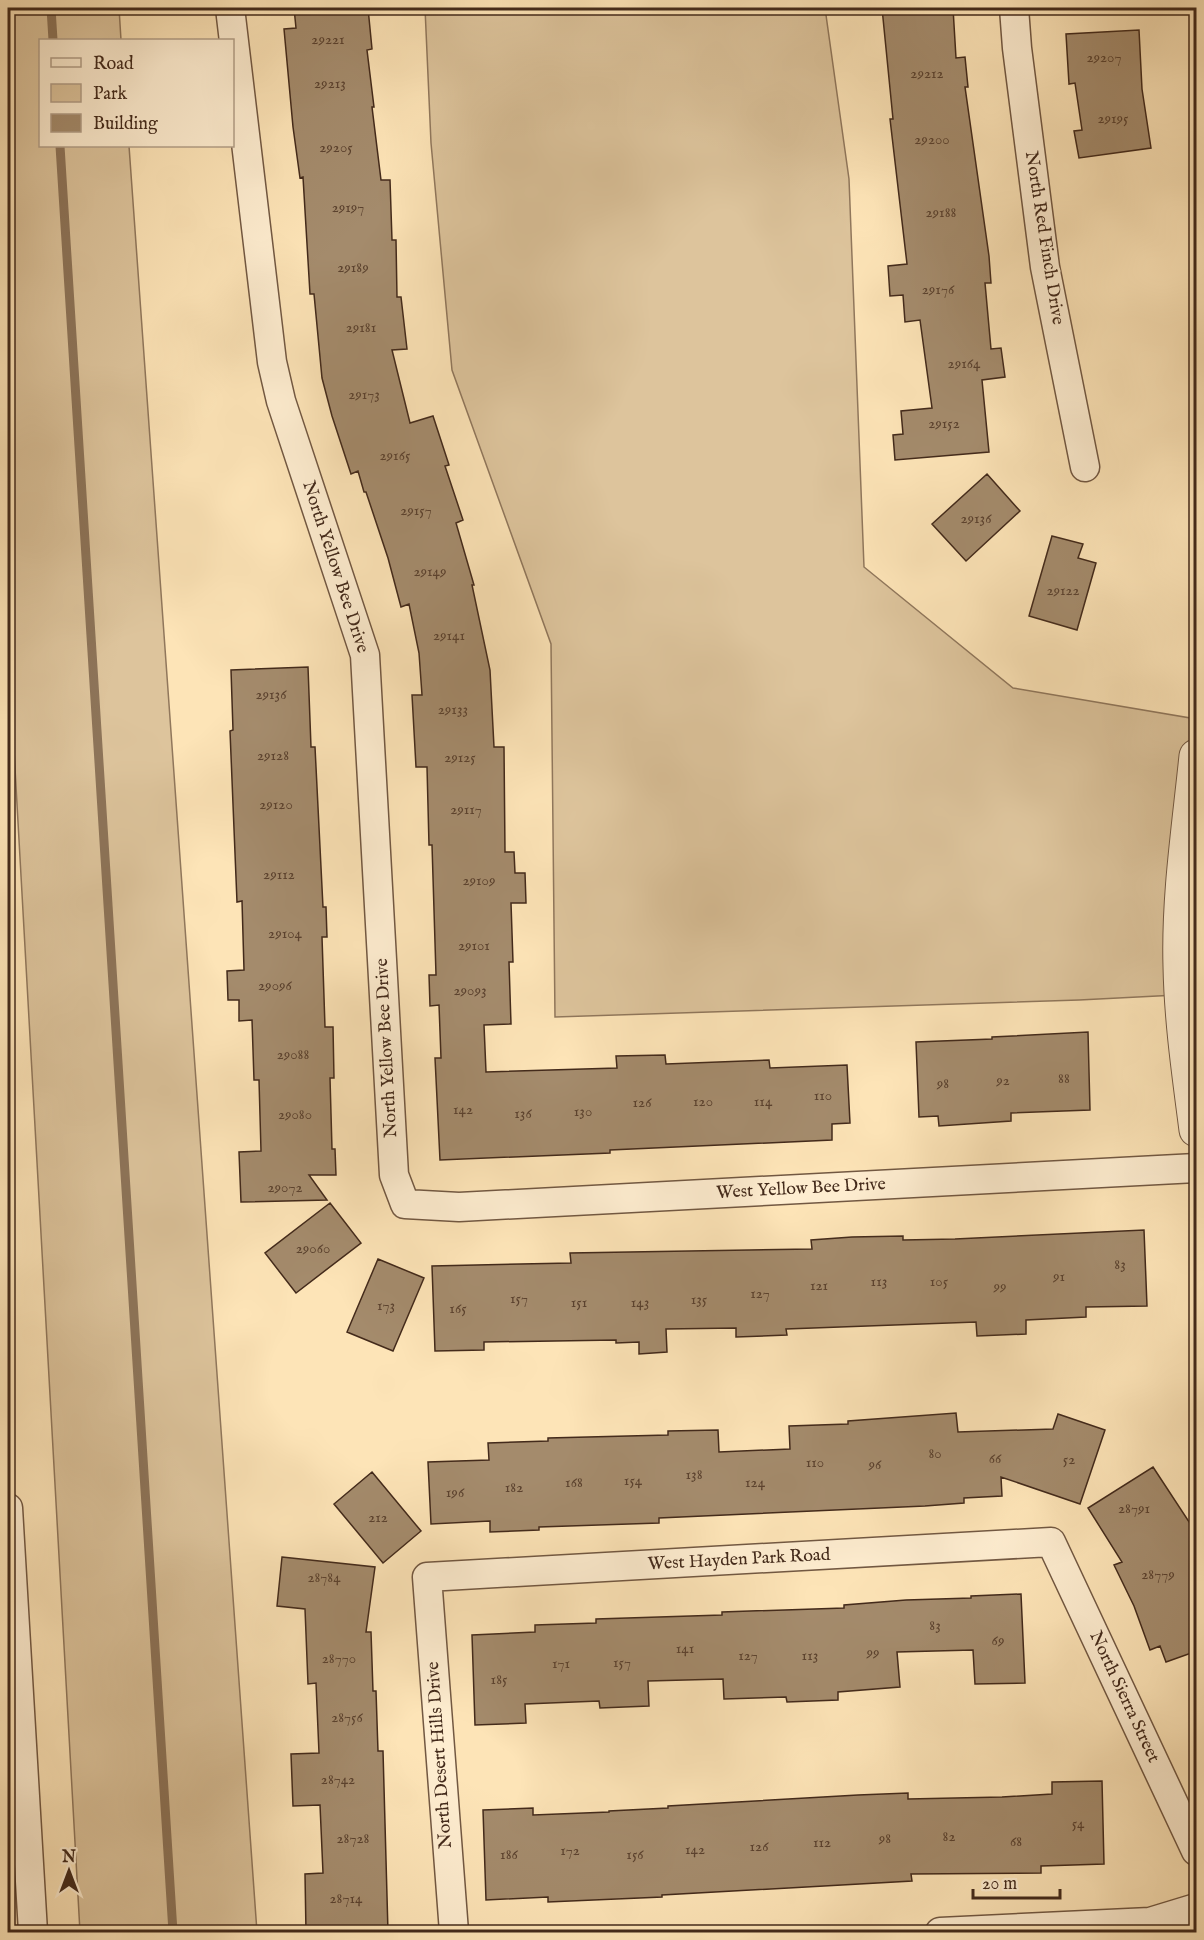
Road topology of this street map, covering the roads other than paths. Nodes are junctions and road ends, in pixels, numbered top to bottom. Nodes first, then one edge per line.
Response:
1 (230, 8) edge
2 (1014, 8) edge
3 (234, 39) edge
4 (234, 41) edge
5 (1085, 466) dead end
6 (1197, 756) edge
7 (1197, 1130) edge
8 (1197, 1168) edge
9 (405, 1204) joint
10 (8, 1508) edge
11 (1051, 1542) joint
12 (428, 1577) joint
13 (1197, 1851) edge
14 (1197, 1908) edge
15 (33, 1932) edge
16 (453, 1932) edge
17 (940, 1932) edge

1 - 3 street, North Yellow Bee Drive
2 - 5 street, North Red Finch Drive
4 - 9 street, North Yellow Bee Drive
6 - 7 street
8 - 9 street, West Yellow Bee Drive
10 - 15 street
11 - 12 street, West Hayden Park Road
11 - 13 street, North Sierra Street
12 - 16 street, North Desert Hills Drive
14 - 17 street

